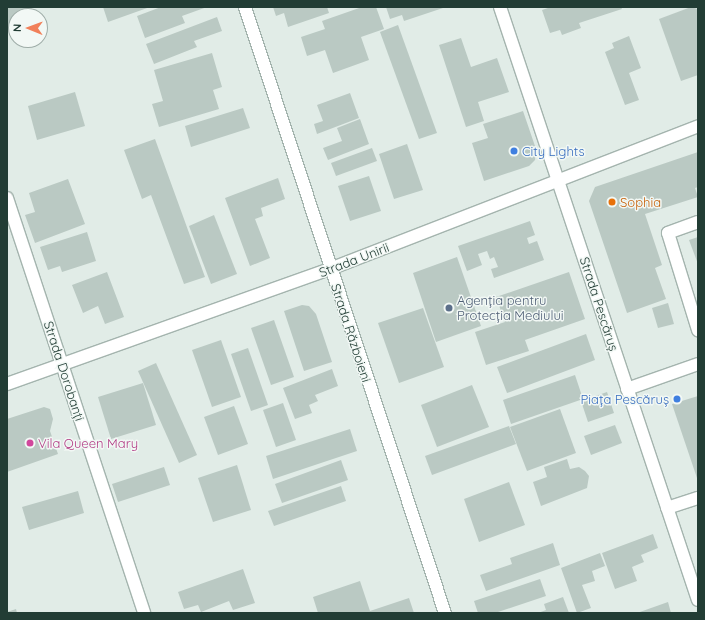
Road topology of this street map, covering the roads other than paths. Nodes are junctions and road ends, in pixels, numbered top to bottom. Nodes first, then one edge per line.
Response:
1 (244, 7) edge
2 (500, 7) edge
3 (698, 126) edge
4 (559, 180) junction
5 (7, 198) edge
6 (698, 222) edge
7 (330, 269) junction
8 (698, 330) edge
9 (62, 363) junction
10 (698, 364) edge
11 (7, 384) edge
12 (626, 389) junction
13 (698, 498) edge
14 (667, 508) junction
15 (698, 600) edge
16 (144, 613) edge
17 (445, 613) edge

1 - 7 street, Strada Războieni
2 - 4 street, Strada Pescăruș
3 - 4 street, Strada Unirii
4 - 7 street, Strada Unirii
4 - 12 street, Strada Pescăruș
5 - 9 street, Strada Dorobanți
6 - 8 street
7 - 9 street, Strada Unirii
7 - 17 street, Strada Războieni
9 - 11 street, Strada Unirii
9 - 16 street, Strada Dorobanți
10 - 12 street
12 - 14 street, Strada Pescăruș
13 - 14 street
14 - 15 street, Strada Pescăruș

